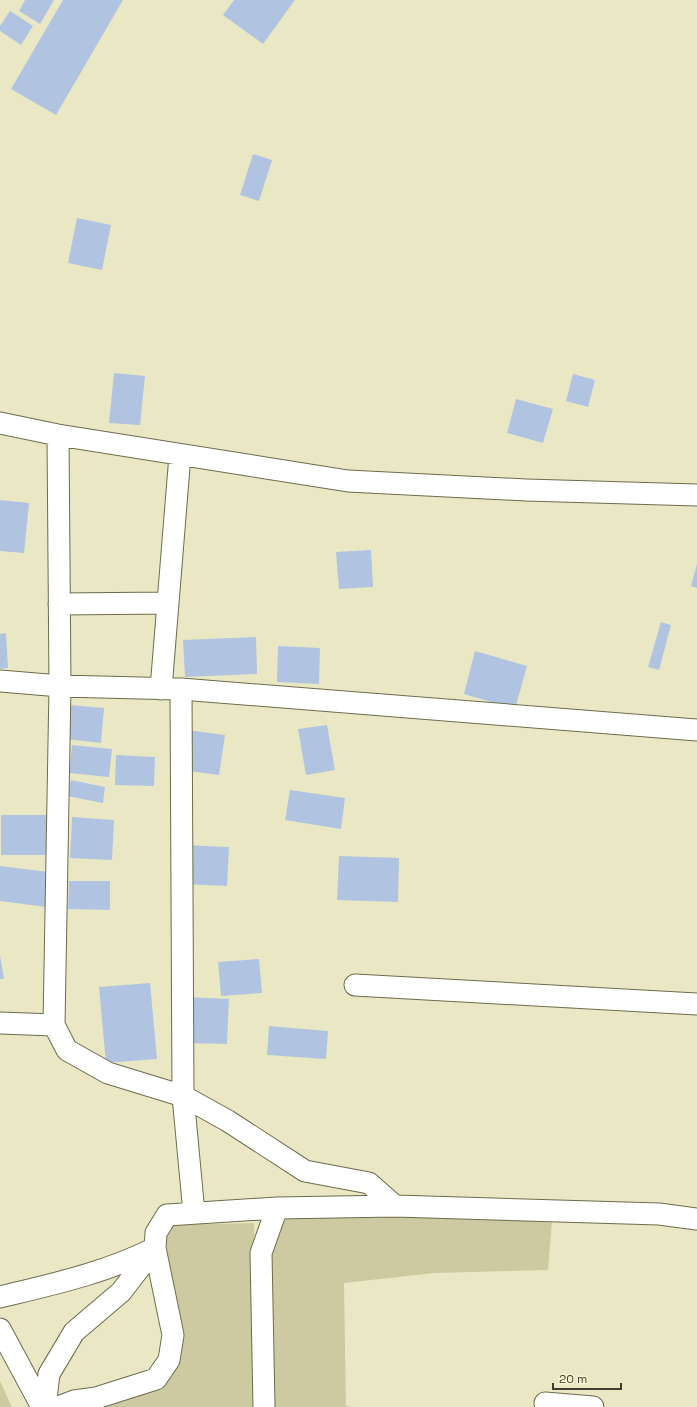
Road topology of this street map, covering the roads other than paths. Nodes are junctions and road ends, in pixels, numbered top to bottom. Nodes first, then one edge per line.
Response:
1 (0, 423) edge
2 (58, 435) junction
3 (180, 455) junction
4 (697, 495) edge
5 (168, 603) junction
6 (59, 604) junction
7 (0, 681) edge
8 (60, 686) junction
9 (160, 689) junction
10 (181, 690) junction
11 (697, 730) edge
12 (355, 985) dead end
13 (697, 1004) edge
14 (0, 1023) edge
15 (54, 1025) junction
16 (183, 1096) junction
17 (395, 1206) junction
18 (277, 1208) junction
19 (194, 1213) junction
20 (697, 1219) edge
21 (156, 1248) junction
22 (0, 1297) edge
23 (0, 1329) edge
24 (545, 1403) dead end
25 (42, 1407) edge
26 (45, 1407) edge
27 (58, 1407) edge
28 (264, 1407) edge
29 (593, 1407) edge

1 - 2 street
2 - 3 street
2 - 6 street
3 - 4 street
3 - 5 street
5 - 6 street
5 - 9 street
6 - 8 street
7 - 8 street
8 - 9 street
8 - 15 street
9 - 10 street
10 - 11 street
10 - 16 street
12 - 13 street
14 - 15 street
15 - 16 street
16 - 17 street
16 - 19 street
17 - 18 street
17 - 20 street
18 - 19 street
18 - 28 street
19 - 21 street
21 - 22 street
21 - 26 street
21 - 27 street
23 - 25 street
24 - 29 street

